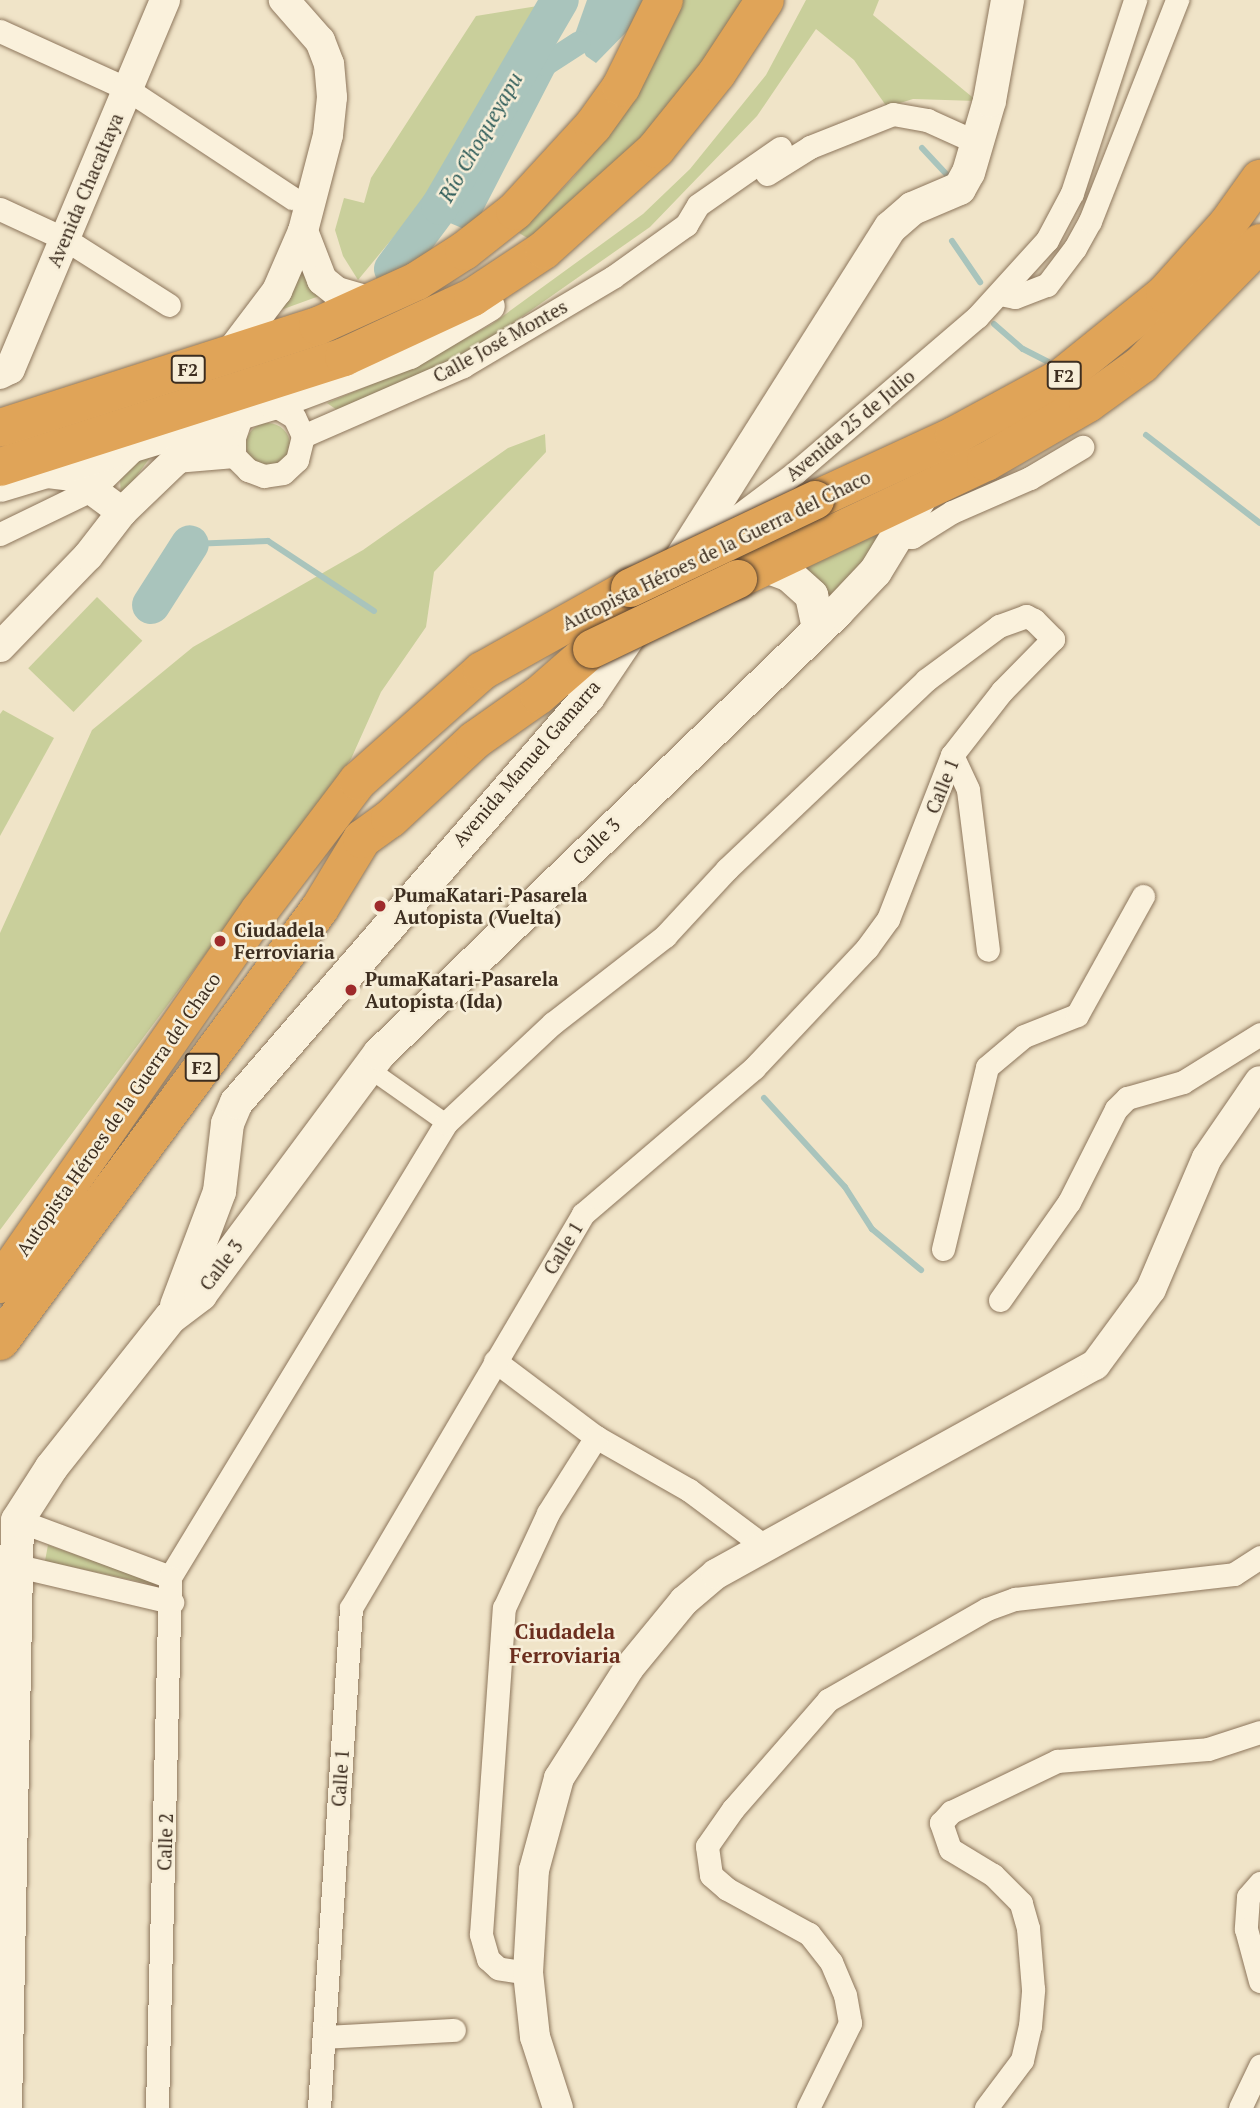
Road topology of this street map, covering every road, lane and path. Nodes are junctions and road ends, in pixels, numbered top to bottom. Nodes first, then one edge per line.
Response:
1 (165, 0) edge
2 (284, 0) edge
3 (664, 0) edge
4 (765, 0) edge
5 (1007, 0) edge
6 (1135, 0) edge
7 (1177, 0) edge
8 (0, 31) edge
9 (127, 89) junction
10 (976, 142) junction
11 (780, 148) dead end
12 (1260, 179) edge
13 (292, 198) dead end
14 (0, 209) edge
15 (686, 225) junction
16 (303, 231) junction
17 (566, 231) junction
18 (65, 239) junction
19 (1260, 243) edge
20 (1000, 294) junction
21 (372, 302) junction
22 (169, 305) dead end
23 (227, 357) junction
24 (0, 374) edge
25 (274, 405) junction
26 (242, 414) junction
27 (0, 428) edge
28 (303, 436) junction
29 (138, 445) junction
30 (1082, 447) dead end
31 (234, 456) junction
32 (175, 461) junction
33 (0, 467) edge
34 (48, 473) junction
35 (0, 486) edge
36 (93, 489) junction
37 (923, 492) junction
38 (121, 512) junction
39 (0, 534) edge
40 (896, 536) junction
41 (691, 544) junction
42 (752, 573) junction
43 (818, 629) junction
44 (0, 647) edge
45 (952, 755) junction
46 (1143, 896) dead end
47 (988, 950) dead end
48 (1260, 1034) edge
49 (368, 1068) junction
50 (1260, 1081) edge
51 (446, 1123) junction
52 (943, 1249) dead end
53 (0, 1284) edge
54 (1000, 1300) dead end
55 (170, 1317) junction
56 (0, 1341) edge
57 (495, 1361) junction
58 (596, 1437) junction
59 (9, 1546) edge
60 (764, 1546) junction
61 (1260, 1557) edge
62 (170, 1577) junction
63 (172, 1602) junction
64 (1260, 1731) edge
65 (1260, 1883) edge
66 (528, 1973) junction
67 (1260, 1980) edge
68 (454, 2030) dead end
69 (324, 2037) junction
70 (1260, 2066) edge
71 (5, 2108) edge
72 (157, 2108) edge
73 (319, 2108) edge
74 (558, 2108) edge
75 (808, 2108) edge
76 (986, 2108) edge
77 (1240, 2108) edge

1 - 9 street, Avenida Chacaltaya
2 - 16 street
3 - 21 highway, F2
4 - 17 highway, F2
5 - 10 main road, Avenida Manuel Gamarra
6 - 20 street, Avenida 25 de Julio
7 - 20 street
8 - 9 street
9 - 13 street
9 - 18 street, Avenida Chacaltaya
10 - 15 street, Calle José Montes
10 - 41 main road, Avenida Manuel Gamarra
11 - 15 street, Calle José Montes
12 - 53 highway, Autopista Héroes de la Guerra del Chaco / F2, bridge
14 - 18 street
15 - 28 street, Calle José Montes
16 - 21 street
16 - 23 street
17 - 25 street
17 - 33 highway, F2
18 - 22 street
18 - 24 street, Avenida Chacaltaya
19 - 37 highway, Autopista Héroes de la Guerra del Chaco / F2
20 - 41 street, Avenida 25 de Julio
21 - 23 highway, F2
23 - 27 highway, F2
25 - 26 street
25 - 28 street
26 - 29 street
26 - 31 street
26 - 32 street
28 - 31 street
29 - 34 street
29 - 36 street
30 - 40 street
31 - 32 street
32 - 38 street
34 - 35 street
34 - 36 street
36 - 38 street
36 - 39 street
37 - 40 main road, Calle 3
37 - 42 highway, Autopista Héroes de la Guerra del Chaco / F2
38 - 44 street
40 - 43 main road, Calle 3
41 - 55 main road, Avenida Manuel Gamarra
42 - 43 main road
42 - 56 highway, Autopista Héroes de la Guerra del Chaco / F2, bridge
43 - 49 main road, Calle 3
45 - 47 street
45 - 51 street, Calle 1
45 - 57 street, Calle 1
46 - 52 street
48 - 54 street
49 - 51 street
49 - 55 main road, Calle 3
50 - 60 street
51 - 62 street, Calle 1
55 - 59 main road, Calle 3
57 - 58 street
57 - 69 street, Calle 1
58 - 60 street
58 - 66 street
59 - 62 street
59 - 63 street
59 - 71 main road
60 - 66 street
61 - 75 street
62 - 63 street, Calle 2
63 - 72 street, Calle 2
64 - 76 street
65 - 67 street
66 - 74 street
68 - 69 street
69 - 73 street, Calle 1
70 - 77 street

